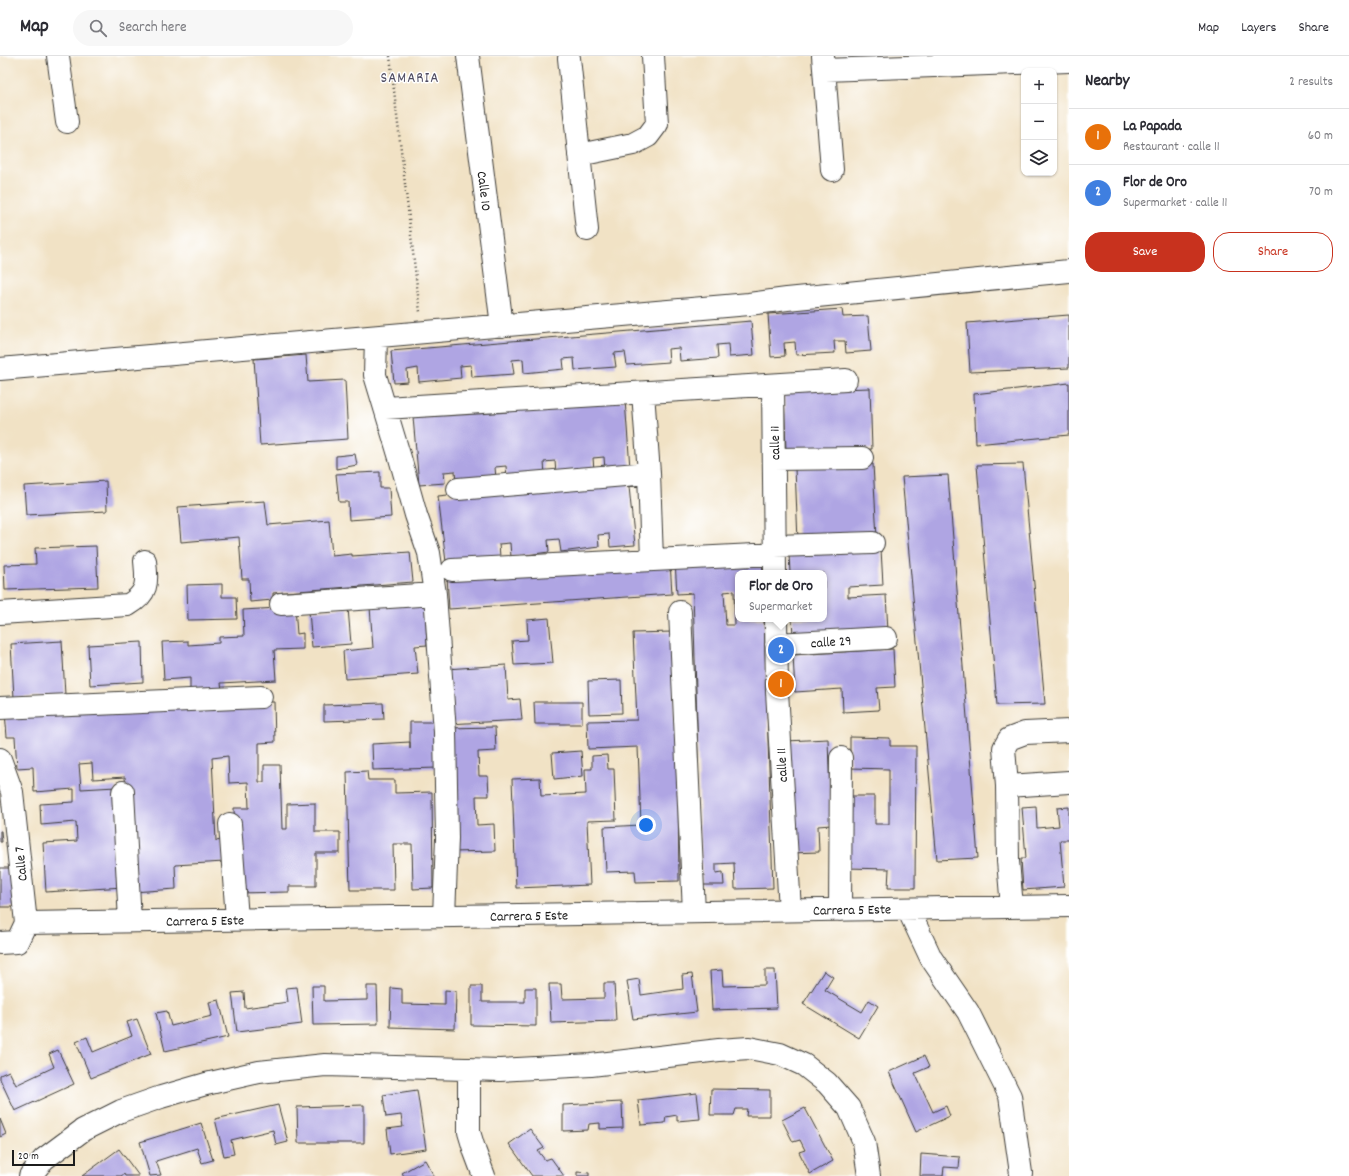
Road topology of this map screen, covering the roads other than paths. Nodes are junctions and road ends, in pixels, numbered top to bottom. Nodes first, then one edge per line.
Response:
1 (58, 56) edge
2 (468, 56) edge
3 (653, 56) edge
4 (569, 58) dead end
5 (1069, 61) edge
6 (824, 63) edge
7 (67, 122) dead end
8 (579, 155) junction
9 (832, 170) dead end
10 (588, 230) dead end
11 (1069, 271) edge
12 (502, 326) junction
13 (376, 337) junction
14 (0, 369) edge
15 (846, 380) dead end
16 (773, 385) junction
17 (643, 393) junction
18 (385, 408) junction
19 (862, 458) dead end
20 (774, 459) junction
21 (649, 473) junction
22 (458, 488) dead end
23 (873, 542) dead end
24 (775, 558) edge
25 (652, 560) junction
26 (145, 561) dead end
27 (452, 570) dead end
28 (435, 594) junction
29 (281, 604) dead end
30 (680, 612) dead end
31 (0, 613) edge
32 (776, 622) edge
33 (886, 638) dead end
34 (776, 644) junction
35 (261, 697) dead end
36 (0, 708) edge
37 (1069, 731) edge
38 (841, 758) dead end
39 (0, 759) edge
40 (1069, 782) edge
41 (1007, 786) junction
42 (123, 792) dead end
43 (230, 824) dead end
44 (1012, 906) junction
45 (1069, 906) edge
46 (908, 908) junction
47 (790, 910) junction
48 (840, 910) junction
49 (694, 912) junction
50 (444, 916) junction
51 (236, 919) junction
52 (130, 921) junction
53 (26, 923) junction
54 (0, 943) edge
55 (469, 1069) junction
56 (30, 1176) edge
57 (484, 1176) edge
58 (868, 1176) edge
59 (1020, 1176) edge

1 - 7 street
2 - 12 street, Calle 10
3 - 8 street
4 - 8 street
5 - 6 street
6 - 9 street
8 - 10 street
11 - 12 street
12 - 13 street
13 - 14 street
13 - 18 street
15 - 16 street
16 - 17 street
16 - 20 street, calle 11
17 - 18 street
17 - 21 street
18 - 28 street
19 - 20 street
20 - 24 street, calle 11
21 - 22 street
21 - 25 street
23 - 24 street
24 - 25 street
25 - 27 street
26 - 31 street
28 - 29 street
28 - 50 street
30 - 49 street
32 - 34 street, calle 11
33 - 34 street, calle 29
34 - 47 street, calle 11
35 - 36 street
37 - 41 street
38 - 48 street
39 - 53 street, Calle 7
40 - 41 street
41 - 44 street
42 - 52 street
43 - 51 street
44 - 45 street, Carrera 5 Este
44 - 46 street, Carrera 5 Este
46 - 48 street, Carrera 5 Este
46 - 59 street
47 - 48 street, Carrera 5 Este
47 - 49 street, Carrera 5 Este
49 - 50 street, Carrera 5 Este
50 - 51 street, Carrera 5 Este
51 - 52 street, Carrera 5 Este
52 - 53 street, Carrera 5 Este
53 - 54 street
55 - 56 street
55 - 57 street
55 - 58 street

